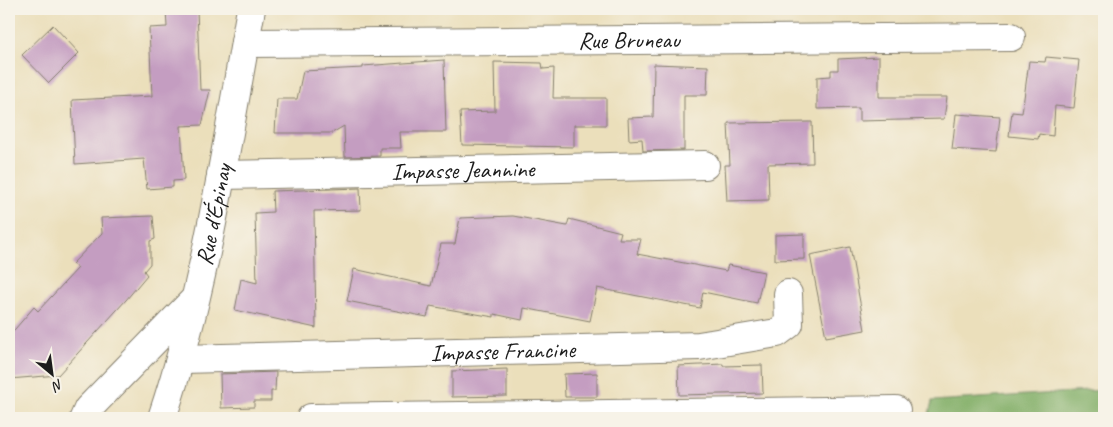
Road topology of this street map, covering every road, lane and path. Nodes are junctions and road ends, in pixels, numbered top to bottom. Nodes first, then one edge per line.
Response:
1 (252, 9) edge
2 (1011, 37) dead end
3 (245, 43) junction
4 (705, 165) dead end
5 (221, 175) junction
6 (788, 294) dead end
7 (194, 300) junction
8 (182, 359) junction
9 (896, 410) dead end
10 (84, 418) edge
11 (162, 418) edge
12 (311, 418) edge

1 - 3 street, Rue d'Épinay
2 - 3 street, Rue Bruneau
3 - 5 street, Rue d'Épinay
4 - 5 street, Impasse Jeannine
5 - 7 street, Rue d'Épinay
6 - 8 street, Impasse Francine
7 - 8 street, Rue d'Épinay
7 - 10 street
8 - 11 street, Rue d'Épinay
9 - 12 street

